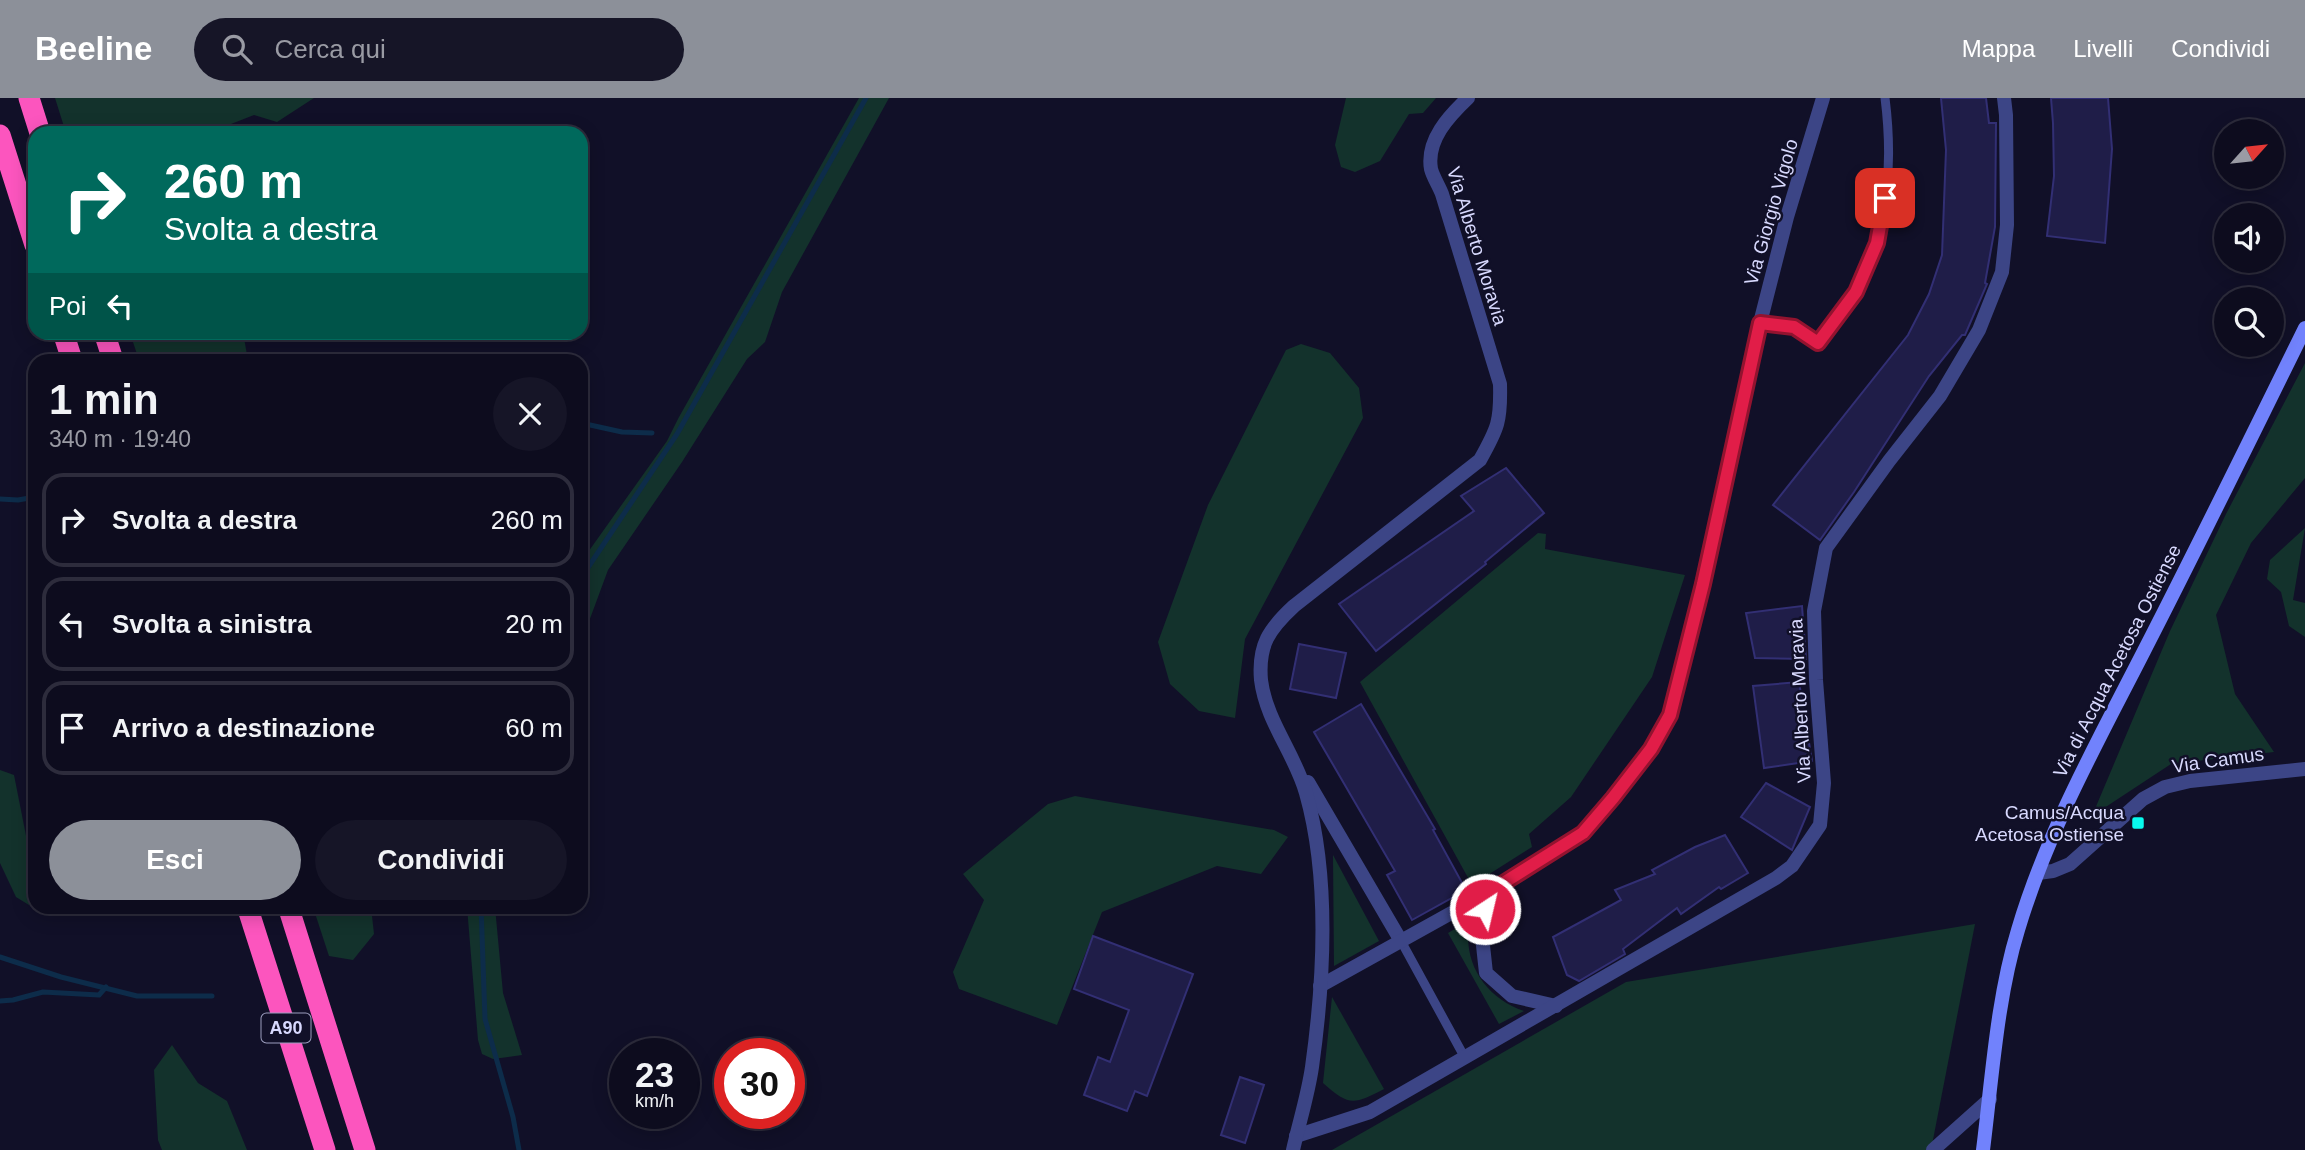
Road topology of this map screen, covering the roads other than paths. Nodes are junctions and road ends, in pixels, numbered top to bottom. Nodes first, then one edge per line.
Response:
1 (29, 98) edge
2 (1468, 98) edge
3 (1823, 98) edge
4 (1885, 98) edge
5 (2004, 98) edge
6 (38, 126) edge
7 (0, 135) edge
8 (28, 223) edge
9 (1760, 323) junction
10 (2305, 328) edge
11 (1293, 758) junction
12 (2305, 769) edge
13 (2038, 873) junction
14 (1489, 892) junction
15 (250, 914) edge
16 (291, 914) edge
17 (1401, 941) junction
18 (1320, 986) junction
19 (1556, 1006) junction
20 (1465, 1058) junction
21 (1990, 1099) junction
22 (1295, 1143) edge
23 (325, 1150) edge
24 (365, 1150) edge
25 (1933, 1150) edge
26 (1983, 1150) edge

1 - 6 highway
2 - 11 street, Via Alberto Moravia
3 - 9 street, Via Giorgio Vigolo
4 - 9 lane
5 - 19 street, Via Alberto Moravia
7 - 8 highway
9 - 14 street, Via Giorgio Vigolo
10 - 13 street, Via di Acqua Acetosa Ostiense
11 - 17 street
11 - 18 street, Via Alberto Moravia
12 - 13 street, Via Camus
13 - 21 street, Via di Acqua Acetosa Ostiense
14 - 17 street, Via Giorgio Vigolo
14 - 19 street
15 - 23 highway, A90
16 - 24 highway, A90
17 - 18 street, Via Giorgio Vigolo
17 - 20 lane
18 - 22 street, Via Alberto Moravia
19 - 20 street, Via Alberto Moravia
20 - 22 street, Via Alberto Moravia
21 - 25 street
21 - 26 street, Via di Acqua Acetosa Ostiense

